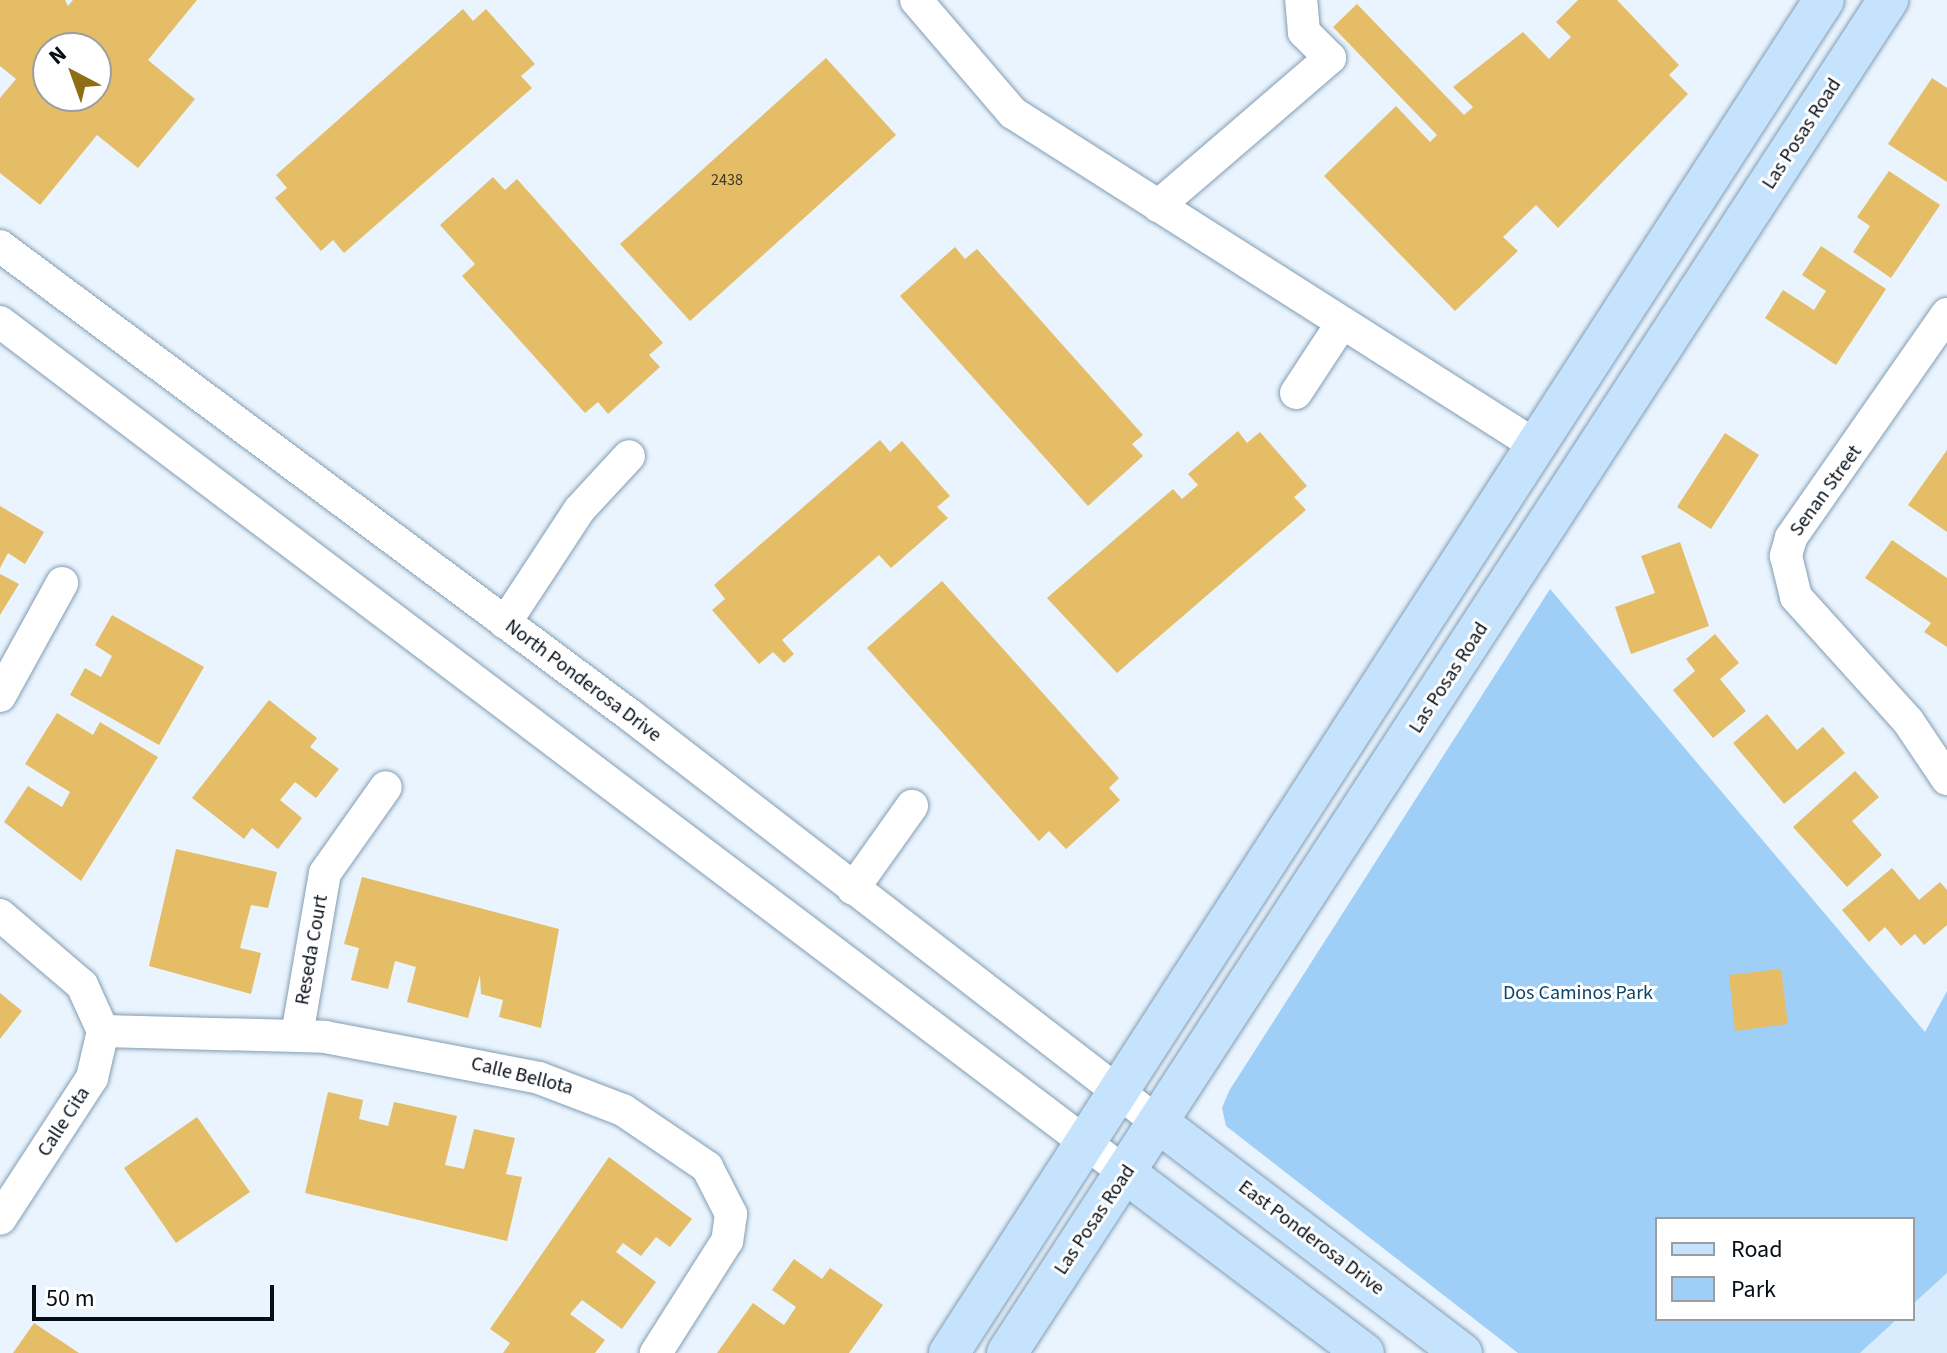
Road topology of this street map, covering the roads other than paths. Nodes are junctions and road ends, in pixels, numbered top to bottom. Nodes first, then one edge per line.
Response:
1 (916, 0) edge
2 (1301, 0) edge
3 (1824, 0) edge
4 (1875, 10) edge
5 (1158, 206) junction
6 (0, 246) edge
7 (1947, 314) edge
8 (0, 322) edge
9 (1342, 323) junction
10 (1296, 393) dead end
11 (1535, 445) junction
12 (629, 456) dead end
13 (62, 583) dead end
14 (505, 623) junction
15 (0, 696) edge
16 (1405, 746) junction
17 (1947, 779) edge
18 (386, 787) dead end
19 (912, 806) dead end
20 (853, 889) junction
21 (0, 915) edge
22 (103, 1031) junction
23 (297, 1035) junction
24 (1117, 1092) junction
25 (1160, 1124) junction
26 (1085, 1143) junction
27 (1127, 1174) junction
28 (0, 1219) edge
29 (656, 1353) edge
30 (949, 1353) edge
31 (1007, 1353) edge
32 (1364, 1353) edge
33 (1462, 1353) edge

1 - 5 street
2 - 5 street
3 - 11 main road
4 - 16 main road, Las Posas Road
5 - 9 street
6 - 14 street, North Ponderosa Drive
7 - 17 street, Senan Street
8 - 26 street
9 - 10 street
9 - 11 street
11 - 16 main road
11 - 24 main road
12 - 14 street
13 - 15 street
14 - 20 street, North Ponderosa Drive
16 - 25 main road, Las Posas Road
18 - 23 street, Reseda Court
19 - 20 street
20 - 24 street, North Ponderosa Drive
21 - 22 street
22 - 23 street, Calle Bellota
22 - 28 street, Calle Cita
23 - 29 street, Calle Bellota
24 - 25 street, North Ponderosa Drive
24 - 26 main road
25 - 27 main road, Las Posas Road
25 - 33 main road, East Ponderosa Drive
26 - 27 street
26 - 30 main road
27 - 31 main road, Las Posas Road
27 - 32 main road

